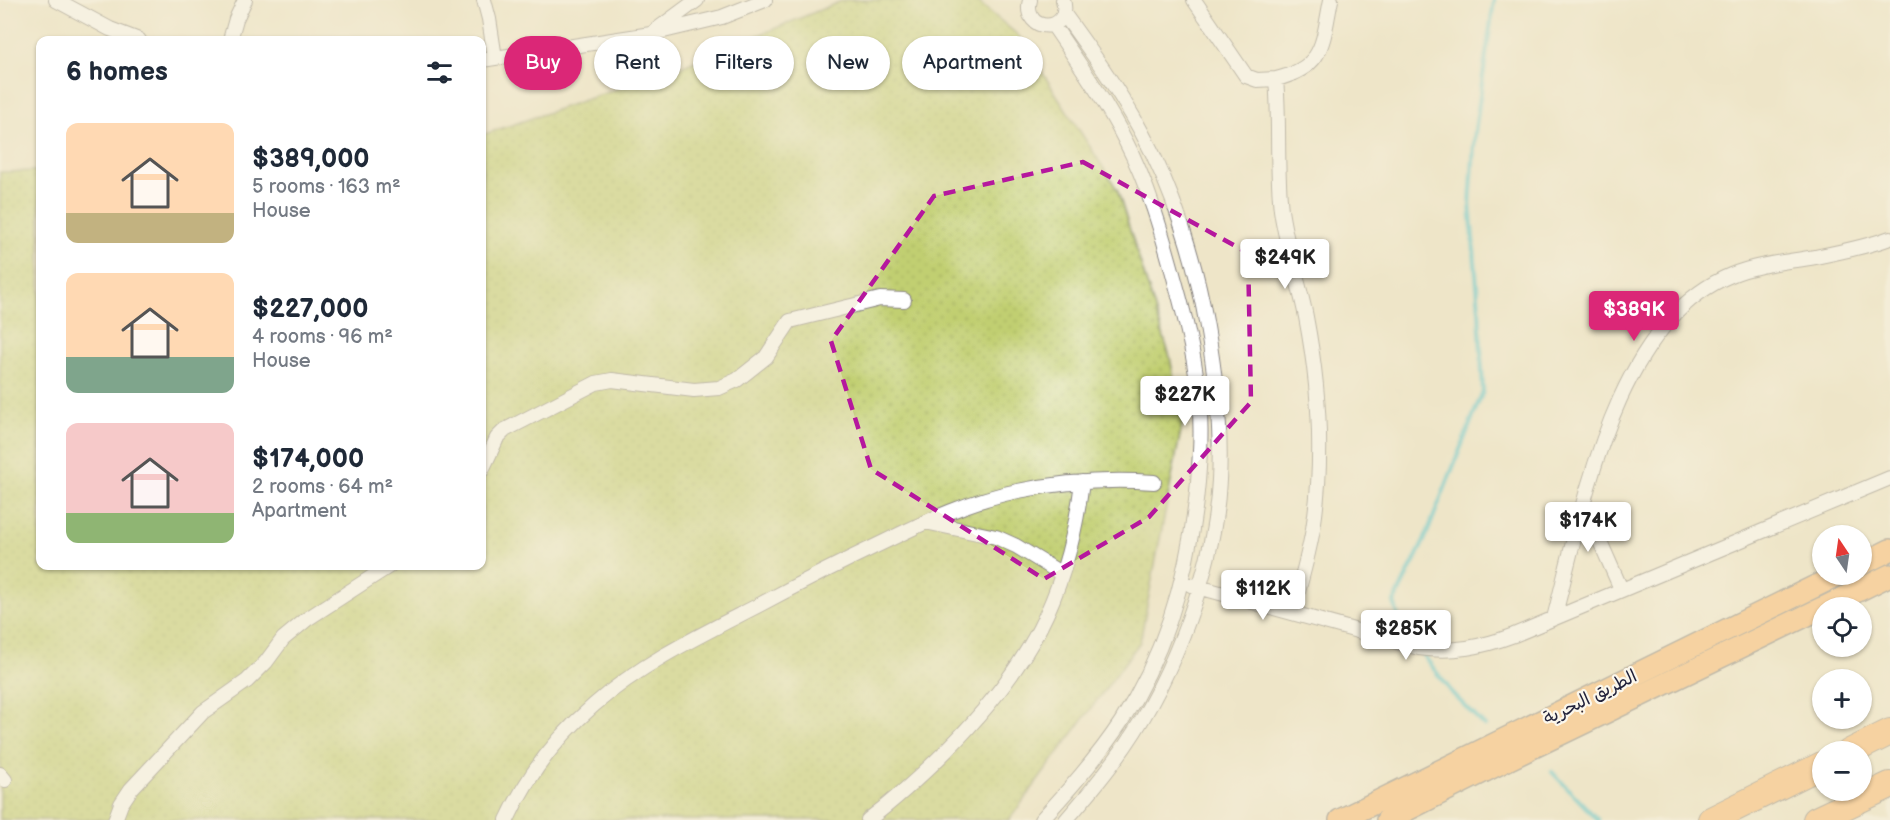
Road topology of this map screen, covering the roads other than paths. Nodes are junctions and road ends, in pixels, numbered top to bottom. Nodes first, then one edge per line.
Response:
1 (56, 0) edge
2 (245, 0) edge
3 (484, 0) edge
4 (697, 0) edge
5 (765, 0) edge
6 (1030, 0) edge
7 (1194, 0) edge
8 (1330, 0) edge
9 (1063, 7) edge
10 (1053, 25) junction
11 (651, 34) junction
12 (128, 36) edge
13 (231, 36) edge
14 (488, 59) edge
15 (1276, 79) junction
16 (1890, 238) edge
17 (904, 300) dead end
18 (486, 461) edge
19 (1890, 478) edge
20 (1082, 482) junction
21 (1154, 482) dead end
22 (1584, 505) junction
23 (925, 522) junction
24 (1890, 550) edge
25 (1872, 559) edge
26 (383, 570) edge
27 (1062, 574) junction
28 (1890, 575) edge
29 (1182, 583) junction
30 (1818, 585) edge
31 (1198, 587) junction
32 (1622, 589) junction
33 (1845, 597) edge
34 (1292, 613) junction
35 (1812, 613) edge
36 (1554, 618) junction
37 (1890, 732) edge
38 (1872, 741) edge
39 (1812, 770) edge
40 (1890, 785) edge
41 (115, 820) edge
42 (507, 820) edge
43 (868, 820) edge
44 (1041, 820) edge
45 (1066, 820) edge
46 (1340, 820) edge
47 (1387, 820) edge
48 (1712, 820) edge
49 (1816, 820) edge

1 - 12 street
2 - 13 street
3 - 14 street
4 - 11 street
5 - 11 street
6 - 10 street
7 - 15 street
8 - 15 street
9 - 10 street
9 - 31 street
10 - 29 street
11 - 14 street
15 - 34 street
16 - 22 street
17 - 18 street
19 - 32 street
20 - 21 street
20 - 23 street
20 - 27 street
22 - 32 street
22 - 36 street
23 - 27 street
23 - 42 street
24 - 25 main road
26 - 41 street
27 - 43 street
28 - 33 main road, الطريق البحرية
29 - 31 street
29 - 44 street
30 - 46 main road, الطريق البحرية
31 - 34 street
31 - 45 street
32 - 36 street
34 - 36 street
35 - 47 main road, الطريق البحرية
37 - 38 highway
39 - 48 highway
40 - 49 highway

